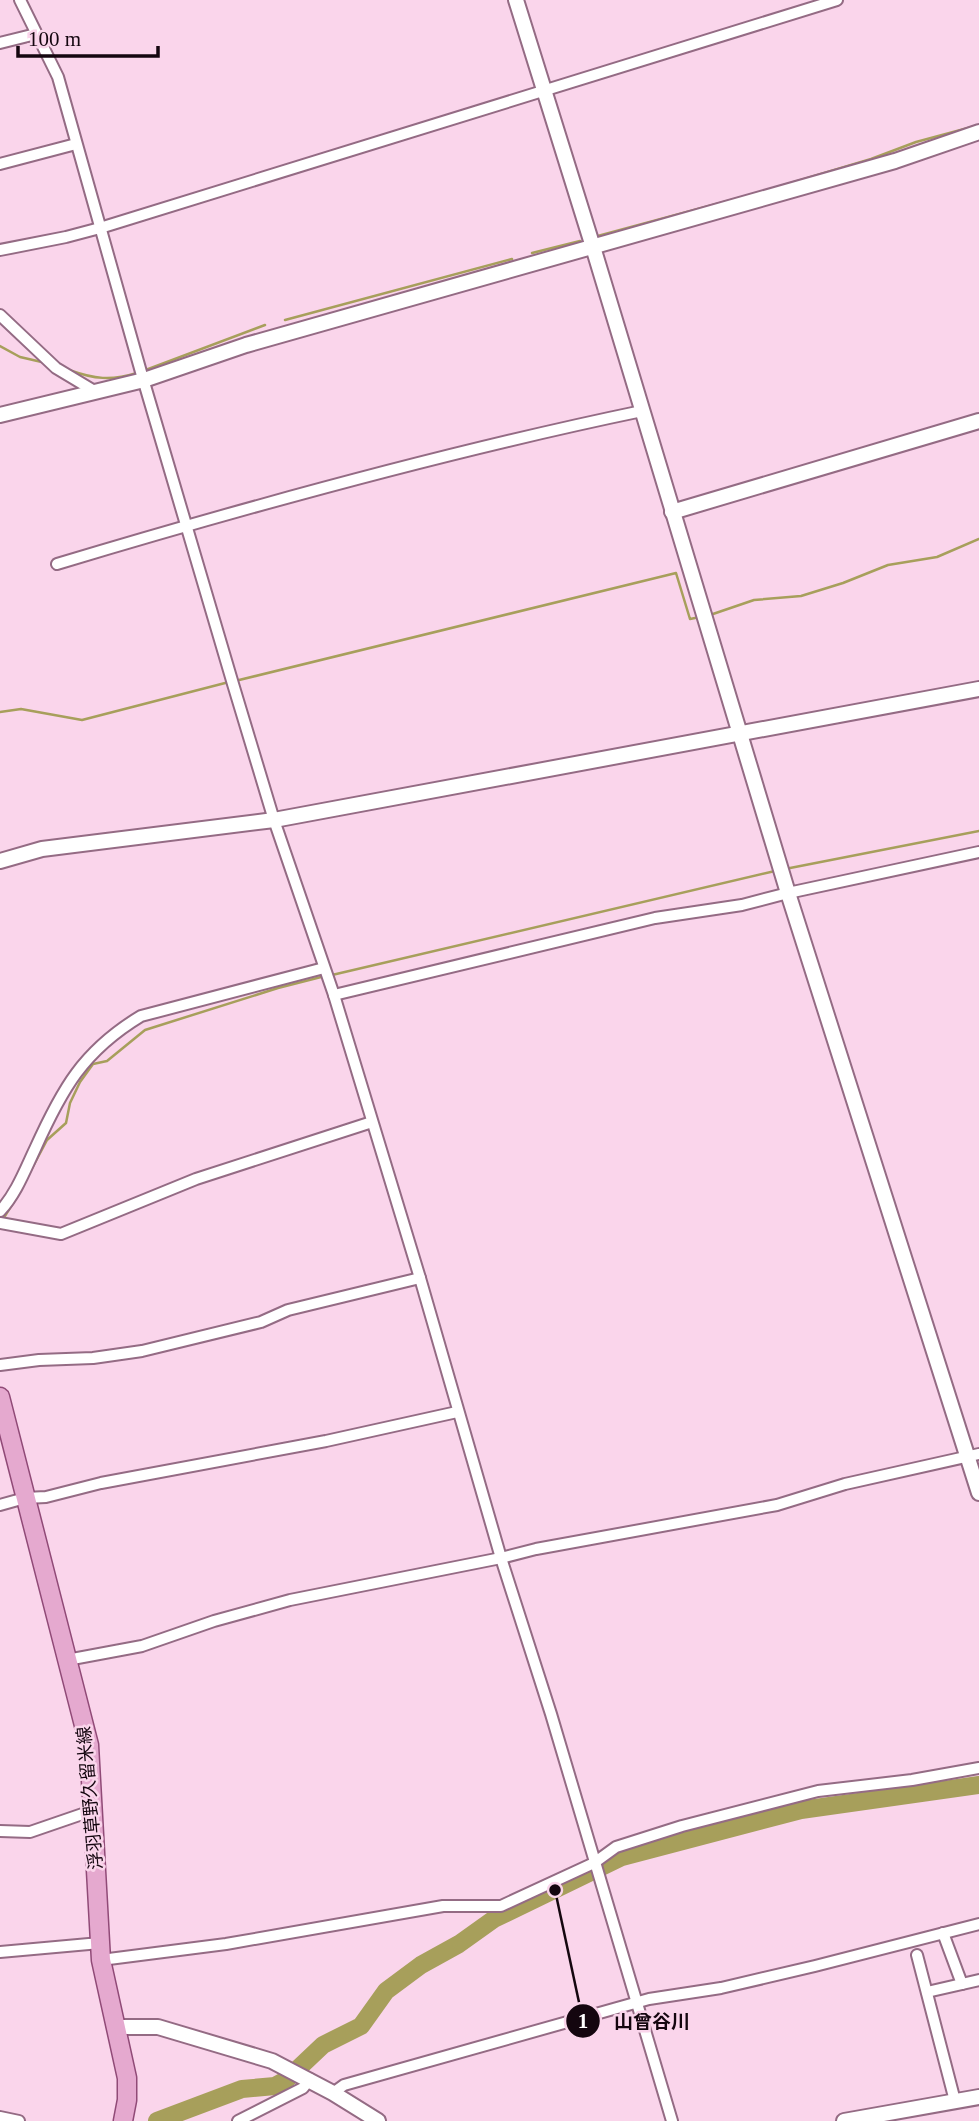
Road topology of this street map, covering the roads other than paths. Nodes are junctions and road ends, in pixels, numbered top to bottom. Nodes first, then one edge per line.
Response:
1 (20, 0) edge
2 (516, 0) edge
3 (837, 0) edge
4 (36, 34) junction
5 (0, 43) edge
6 (544, 90) junction
7 (979, 132) edge
8 (76, 144) junction
9 (0, 164) edge
10 (100, 228) junction
11 (593, 247) junction
12 (0, 250) edge
13 (0, 315) edge
14 (141, 374) junction
15 (96, 392) junction
16 (642, 411) junction
17 (0, 415) edge
18 (979, 421) edge
19 (672, 512) junction
20 (185, 525) junction
21 (57, 564) dead end
22 (979, 689) edge
23 (739, 735) junction
24 (274, 820) junction
25 (979, 852) edge
26 (0, 862) edge
27 (788, 893) junction
28 (324, 968) junction
29 (334, 995) junction
30 (372, 1122) junction
31 (0, 1211) edge
32 (0, 1223) edge
33 (420, 1278) junction
34 (0, 1365) edge
35 (0, 1397) edge
36 (457, 1412) junction
37 (973, 1455) edge
38 (979, 1493) edge
39 (25, 1498) junction
40 (0, 1505) edge
41 (501, 1558) junction
42 (66, 1660) junction
43 (979, 1768) edge
44 (94, 1811) junction
45 (0, 1832) edge
46 (595, 1868) junction
47 (979, 1924) edge
48 (943, 1933) junction
49 (0, 1952) edge
50 (100, 1952) junction
51 (917, 1955) dead end
52 (979, 1980) edge
53 (962, 1984) junction
54 (927, 1992) junction
55 (635, 2002) junction
56 (117, 2027) junction
57 (300, 2074) junction
58 (333, 2093) junction
59 (979, 2097) edge
60 (955, 2101) junction
61 (0, 2117) edge
62 (19, 2121) edge
63 (123, 2121) edge
64 (238, 2121) edge
65 (377, 2121) edge
66 (672, 2121) edge
67 (844, 2121) edge

1 - 4 street
2 - 6 street
3 - 6 street
4 - 5 street
4 - 8 street
6 - 10 street
6 - 11 street
7 - 11 street
8 - 9 street
8 - 10 street
10 - 12 street
10 - 14 street
11 - 14 street
11 - 16 street
13 - 15 street
14 - 15 street
14 - 20 street
15 - 17 street
16 - 19 street
16 - 20 street
18 - 19 street
19 - 23 street
20 - 21 street
20 - 24 street
22 - 23 street
23 - 24 street
23 - 27 street
24 - 26 street
24 - 28 street
25 - 27 street
27 - 29 street
27 - 37 street
28 - 29 street
28 - 31 street
29 - 30 street
30 - 32 street
30 - 33 street
33 - 34 street
33 - 36 street
35 - 39 main road, 浮羽草野久留米線
36 - 39 street
36 - 41 street
37 - 38 street
37 - 41 street
39 - 40 street
39 - 42 main road, 浮羽草野久留米線
41 - 42 street
41 - 46 street
42 - 44 main road, 浮羽草野久留米線
43 - 46 street
44 - 45 street
44 - 50 main road, 浮羽草野久留米線
46 - 50 street
46 - 55 street
47 - 48 street
48 - 53 street
48 - 55 street
49 - 50 street
50 - 56 main road, 浮羽草野久留米線
51 - 54 street
52 - 53 street
53 - 54 street
54 - 60 street
55 - 58 street
55 - 66 street
56 - 57 street
56 - 63 main road, 浮羽草野久留米線
57 - 58 street
57 - 64 street
58 - 65 street
59 - 60 street
60 - 67 street
61 - 62 street

